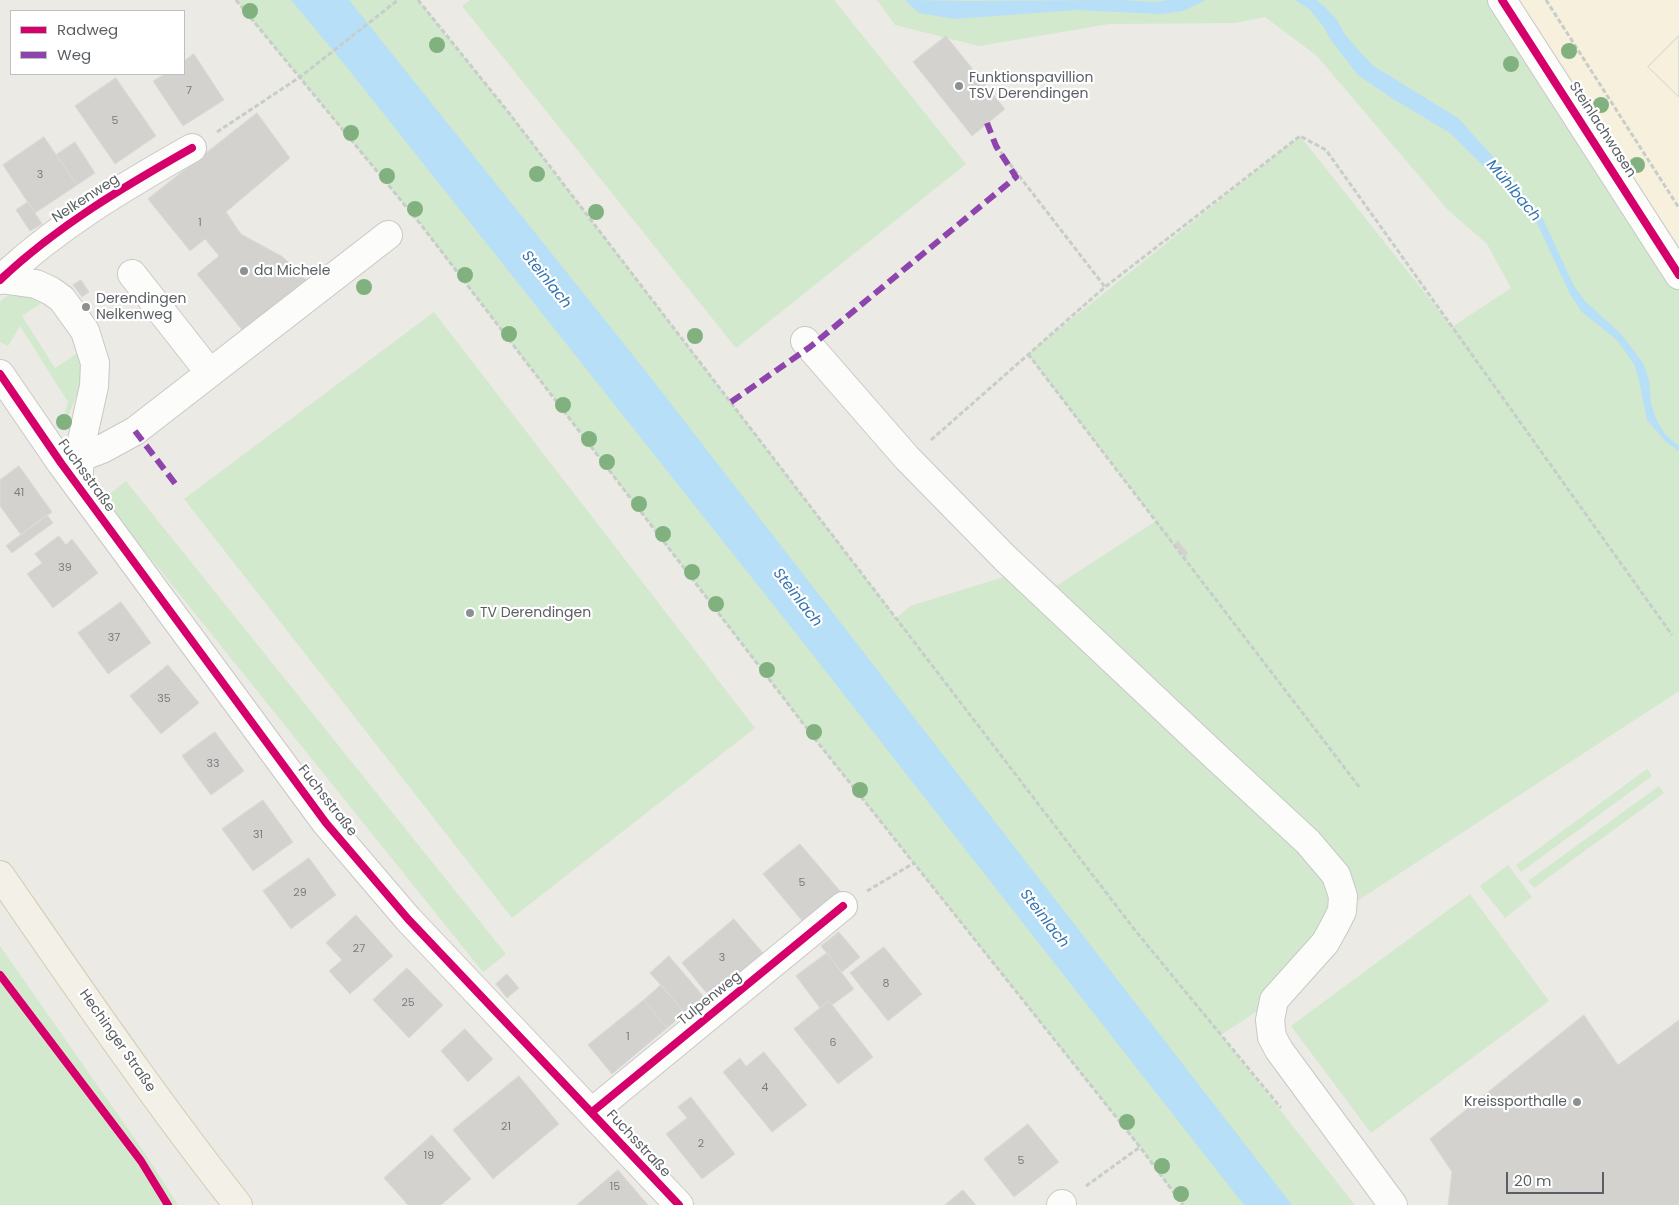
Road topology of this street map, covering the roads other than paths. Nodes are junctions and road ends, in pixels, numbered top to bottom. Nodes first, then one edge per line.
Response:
1 (1502, 0) edge
2 (192, 148) road end
3 (388, 235) dead end
4 (132, 274) dead end
5 (1679, 275) edge
6 (1, 280) edge
7 (805, 341) dead end
8 (210, 373) junction
9 (0, 374) edge
10 (81, 457) junction
11 (78, 488) junction
12 (0, 875) edge
13 (843, 906) road end
14 (592, 1112) junction
15 (238, 1205) edge
16 (679, 1205) edge
17 (1394, 1205) edge

1 - 5 street, Steinlachwasen
2 - 6 street, Nelkenweg
3 - 8 street
4 - 8 street
6 - 10 street
7 - 17 street
8 - 10 street
9 - 11 street, Fuchsstraße
10 - 11 street
11 - 14 street, Fuchsstraße
12 - 15 main road, Hechinger Straße
13 - 14 street, Tulpenweg
14 - 16 street, Fuchsstraße

